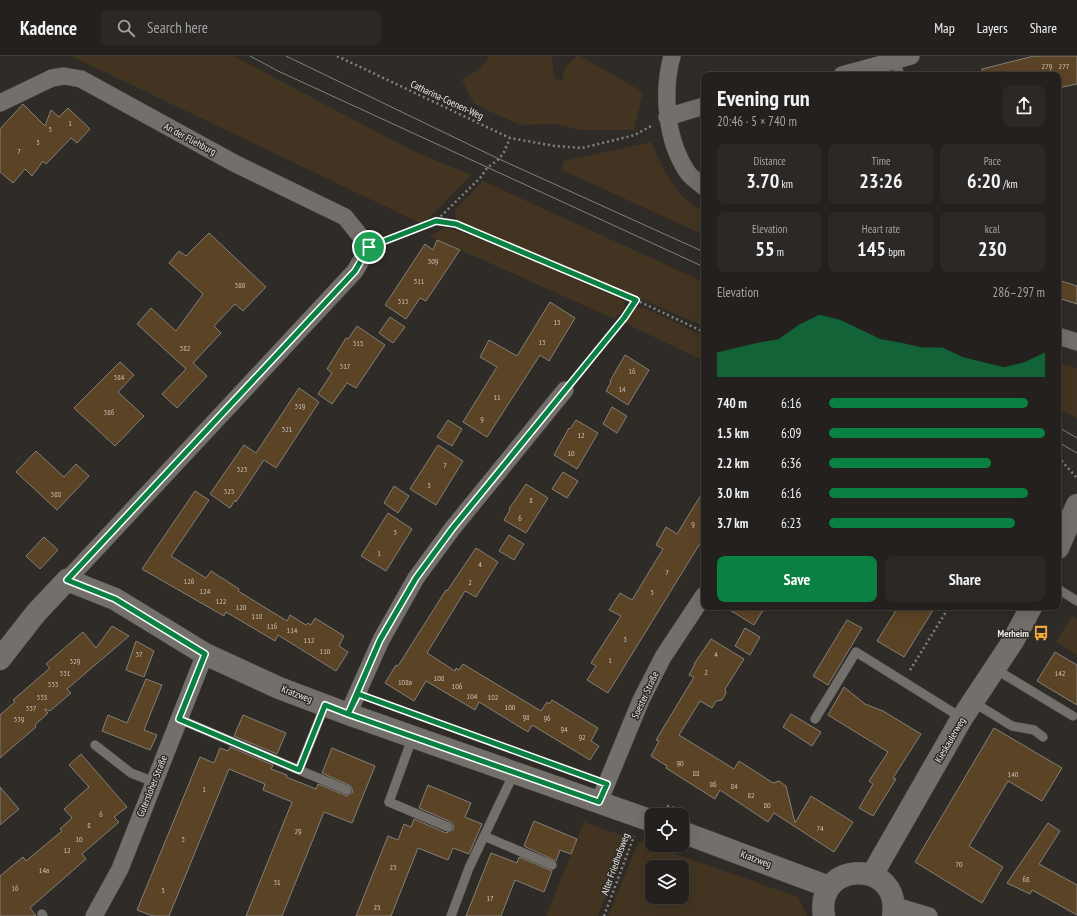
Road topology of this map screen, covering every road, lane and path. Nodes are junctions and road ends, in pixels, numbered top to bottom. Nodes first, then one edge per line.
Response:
1 (337, 56) edge
2 (672, 56) edge
3 (902, 64) edge
4 (858, 72) edge
5 (0, 103) edge
6 (701, 107) edge
7 (667, 117) junction
8 (510, 138) junction
9 (701, 184) edge
10 (436, 221) junction
11 (369, 247) junction
12 (636, 300) junction
13 (701, 331) edge
14 (1061, 337) edge
15 (1077, 342) edge
16 (565, 390) joint
17 (1061, 461) edge
18 (1077, 478) edge
19 (1077, 505) edge
20 (1061, 541) edge
21 (67, 580) junction
22 (1061, 591) edge
23 (701, 599) edge
24 (1077, 601) edge
25 (947, 610) edge
26 (1029, 610) edge
27 (205, 654) junction
28 (0, 659) edge
29 (995, 669) junction
30 (904, 680) junction
31 (325, 705) junction
32 (968, 710) junction
33 (348, 714) junction
34 (1073, 716) dead end
35 (179, 719) junction
36 (815, 719) dead end
37 (413, 736) junction
38 (1043, 737) dead end
39 (95, 745) dead end
40 (299, 770) junction
41 (515, 771) junction
42 (154, 782) junction
43 (347, 790) dead end
44 (599, 802) junction
45 (645, 812) edge
46 (689, 825) edge
47 (448, 827) dead end
48 (645, 831) edge
49 (484, 836) junction
50 (552, 865) dead end
51 (872, 875) junction
52 (830, 887) junction
53 (894, 911) edge
54 (94, 916) edge
55 (451, 916) edge
56 (604, 916) edge
57 (824, 916) edge
58 (929, 916) edge

1 - 8 path, Catharina-Coenen-Weg
2 - 7 street
3 - 4 street
5 - 11 street, An der Fliehburg
6 - 7 street
7 - 8 path, Catharina-Coenen-Weg
7 - 9 street
8 - 10 path
10 - 11 path
10 - 12 path
11 - 21 street
12 - 13 path
12 - 16 path
14 - 15 street
16 - 33 street
17 - 18 path
19 - 20 street
21 - 27 street, Kratzweg
21 - 28 street
22 - 24 lane
23 - 44 street, Soester Straße
25 - 30 path
26 - 29 street, Kieskaulerweg
27 - 31 street, Kratzweg
27 - 35 street, Gütersloher Straße
29 - 32 street, Kieskaulerweg
29 - 34 lane
30 - 32 lane
30 - 36 lane
31 - 33 street, Kratzweg
31 - 40 lane
32 - 38 lane
32 - 51 street, Kieskaulerweg
33 - 37 street, Kratzweg
35 - 40 lane
35 - 42 street, Gütersloher Straße
37 - 41 street, Kratzweg
37 - 47 lane
39 - 42 lane
40 - 43 lane
41 - 44 street, Kratzweg
41 - 49 lane
42 - 54 street, Gütersloher Straße
44 - 45 street, Kratzweg
46 - 52 street, Kratzweg
48 - 56 path, Alter Friedhofsweg
49 - 50 lane
49 - 55 lane
51 - 52 street
51 - 53 street
52 - 57 street
53 - 58 street

